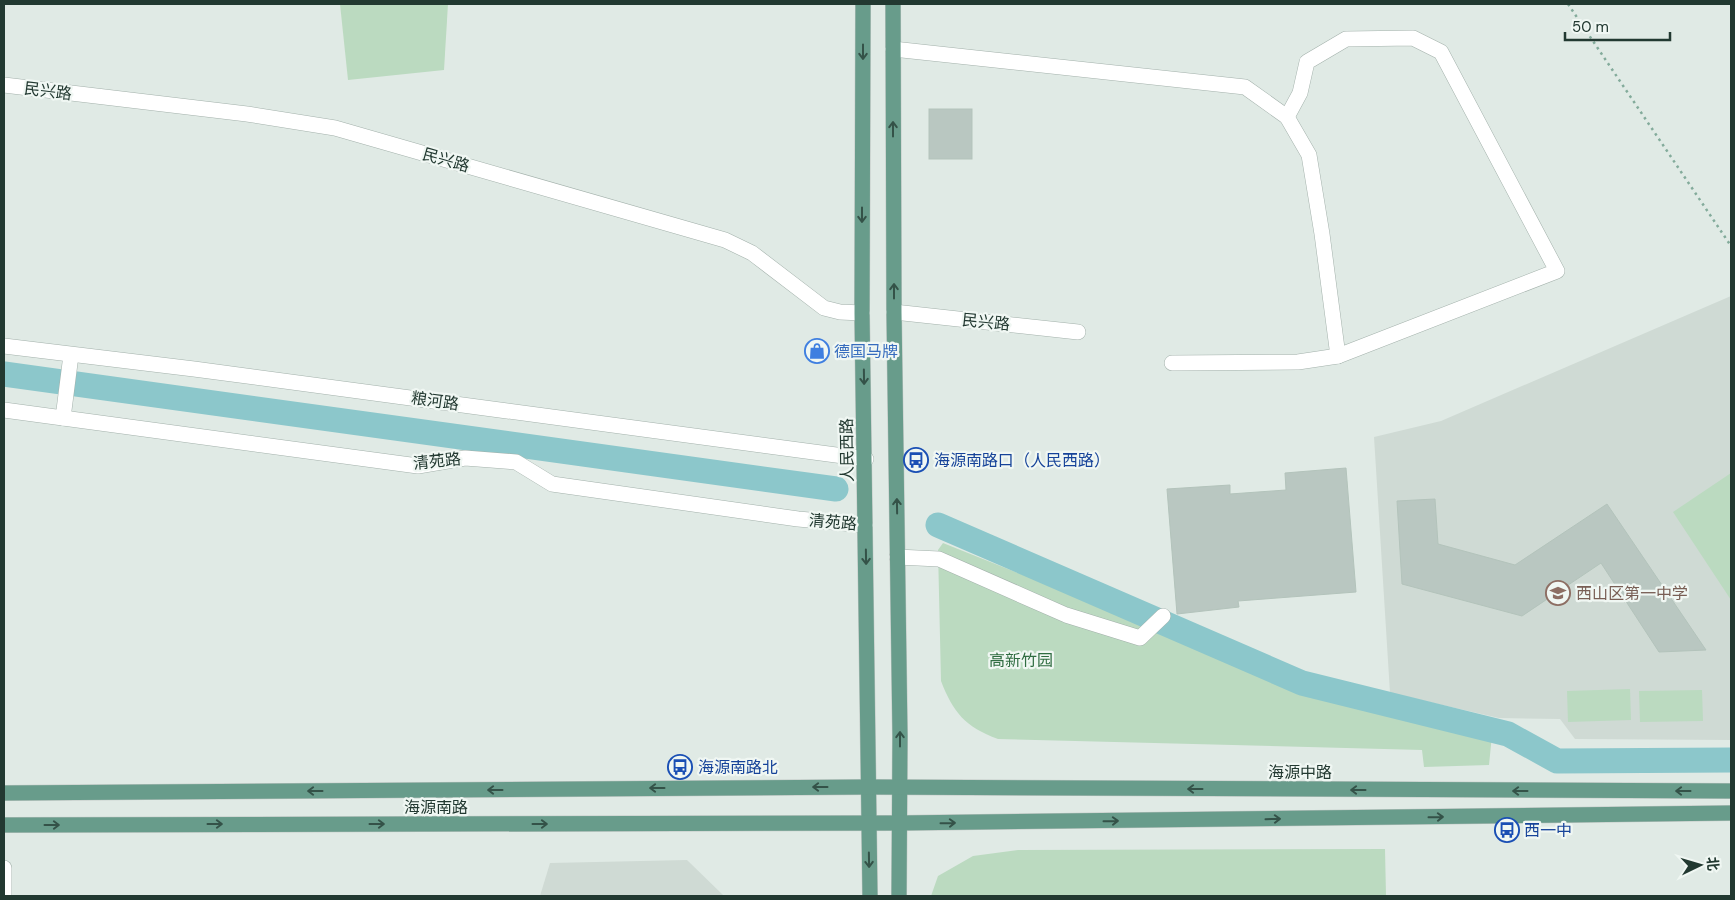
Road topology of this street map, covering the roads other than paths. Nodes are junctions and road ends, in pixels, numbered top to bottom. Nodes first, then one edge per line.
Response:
1 (863, 4) edge
2 (893, 4) edge
3 (893, 49) junction
4 (4, 86) edge
5 (1287, 117) junction
6 (894, 312) junction
7 (862, 313) junction
8 (1078, 332) dead end
9 (4, 346) edge
10 (71, 354) junction
11 (1338, 356) junction
12 (1172, 363) dead end
13 (4, 410) edge
14 (63, 418) junction
15 (866, 459) junction
16 (865, 525) junction
17 (897, 557) junction
18 (1163, 616) dead end
19 (869, 787) junction
20 (900, 787) junction
21 (1731, 791) edge
22 (4, 793) edge
23 (1731, 813) edge
24 (869, 823) junction
25 (900, 824) junction
26 (4, 825) edge
27 (4, 868) edge
28 (4, 896) edge
29 (870, 896) edge
30 (899, 896) edge

1 -> 7 main road, 人民西路
2 - 3 main road
3 - 5 street
6 -> 3 main road
4 - 7 street, 民兴路
5 - 11 street
5 - 11 street
6 - 8 street, 民兴路
17 -> 6 main road
7 -> 15 main road, 人民西路
9 - 10 street, 粮河路
10 - 14 street
10 - 15 street, 粮河路
11 - 12 street
13 - 14 street, 清苑路
14 - 16 street, 清苑路
15 - 16 main road, 人民西路
16 -> 19 main road, 人民西路
17 - 18 street
20 -> 17 main road
19 - 20 main road, 海源中路
19 -> 22 main road, 海源南路
19 - 24 main road, 人民西路
21 -> 20 main road, 海源中路
20 - 25 main road
25 -> 23 main road
24 - 25 main road
26 -> 24 main road, 海源南路
24 -> 29 main road, 人民西路
25 - 30 main road
27 - 28 street

